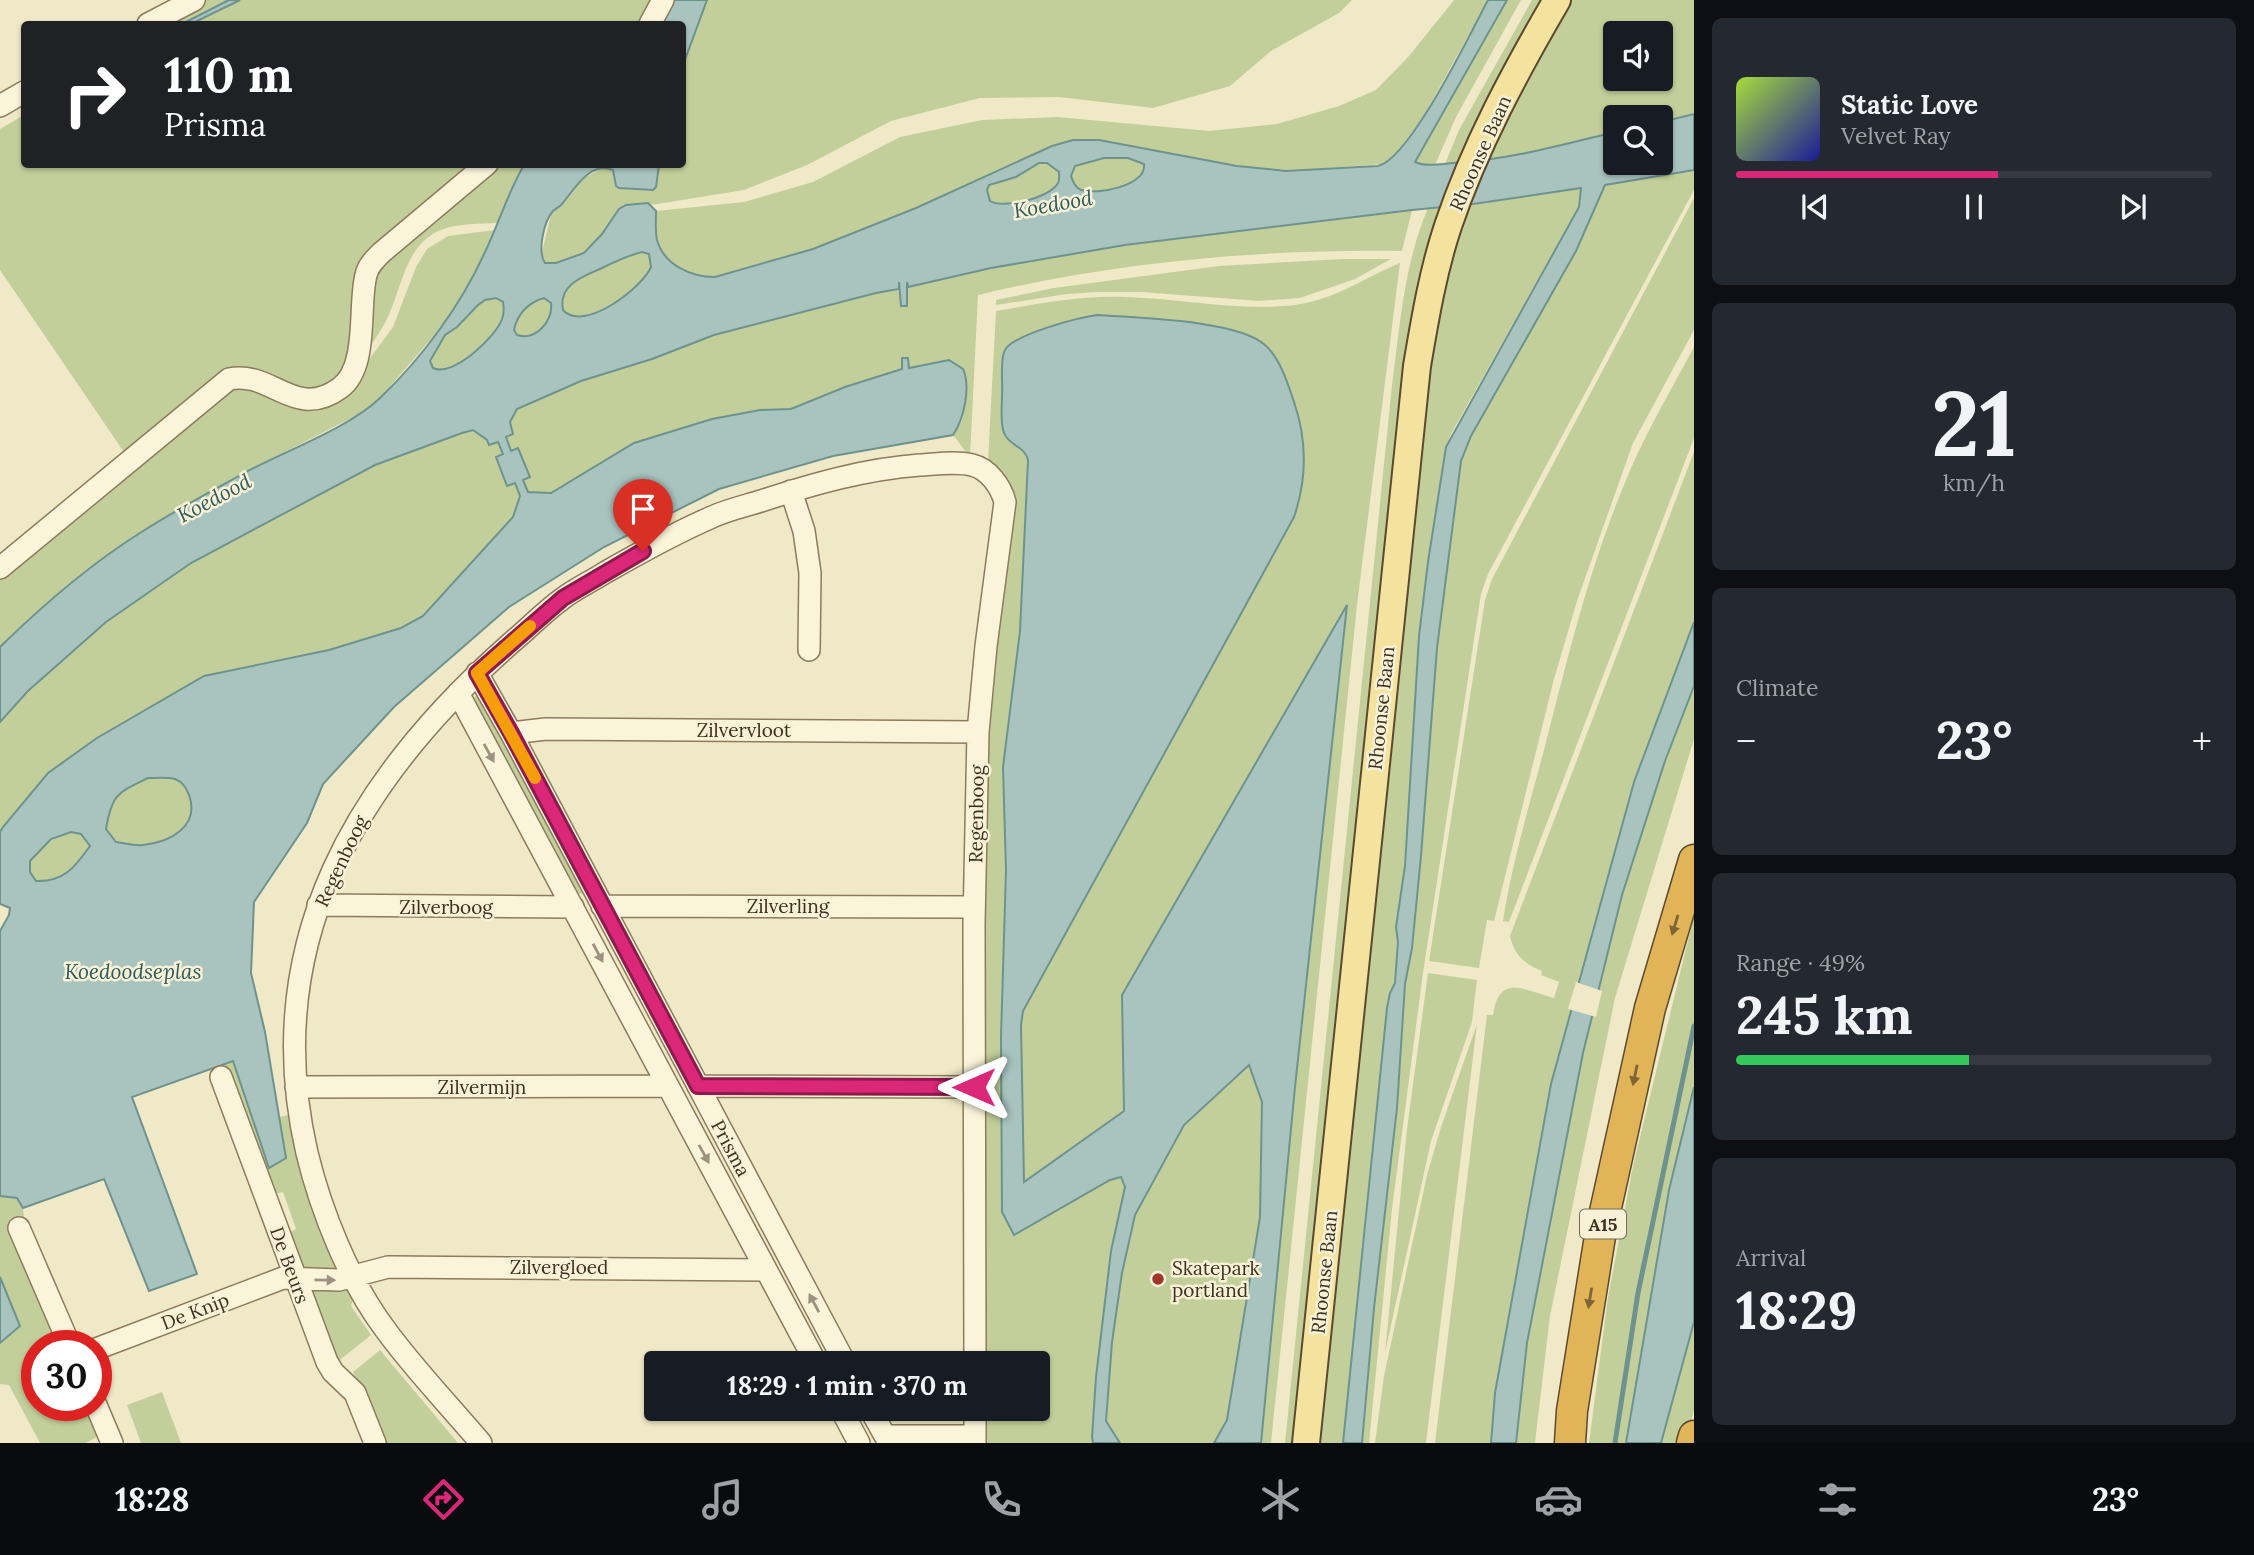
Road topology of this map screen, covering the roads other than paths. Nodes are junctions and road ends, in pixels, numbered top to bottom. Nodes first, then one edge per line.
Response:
1 (194, 0) edge
2 (663, 0) edge
3 (1557, 0) edge
4 (154, 21) edge
5 (652, 21) edge
6 (21, 95) edge
7 (0, 106) edge
8 (482, 168) edge
9 (791, 491) junction
10 (0, 568) edge
11 (809, 650) dead end
12 (477, 673) junction
13 (458, 693) junction
14 (978, 732) junction
15 (511, 733) junction
16 (1694, 860) edge
17 (318, 905) junction
18 (602, 906) junction
19 (573, 907) junction
20 (974, 907) junction
21 (222, 1077) dead end
22 (667, 1086) junction
23 (698, 1086) junction
24 (296, 1087) junction
25 (974, 1087) junction
26 (19, 1228) dead end
27 (766, 1270) junction
28 (354, 1276) junction
29 (296, 1279) junction
30 (63, 1330) edge
31 (112, 1343) edge
32 (810, 1351) edge
33 (839, 1351) edge
34 (975, 1351) edge
35 (103, 1421) edge
36 (847, 1421) edge
37 (877, 1421) edge
38 (975, 1421) edge
39 (1694, 1436) edge
40 (975, 1440) edge
41 (112, 1443) edge
42 (374, 1443) edge
43 (481, 1443) edge
44 (859, 1443) edge
45 (1306, 1443) edge
46 (1570, 1443) edge
47 (1692, 1443) edge

1 - 4 street
2 - 5 street
3 - 45 main road, Rhoonse Baan
6 - 7 street
8 - 10 street
9 - 11 street
9 - 12 street, Regenboog
9 - 14 street, Regenboog
12 - 13 street, Regenboog
12 - 15 street, Prisma
13 - 17 street, Regenboog
13 -> 19 street, Prisma
14 - 15 street, Zilvervloot
14 - 20 street, Regenboog
15 - 18 street, Prisma
16 -> 46 highway, A15
17 - 19 street, Zilverboog
17 - 24 street, Regenboog
18 - 20 street, Zilverling
18 - 23 street, Prisma
19 -> 22 street, Prisma
20 - 25 street, Regenboog
21 - 29 street, De Beurs
22 - 24 street, Zilvermijn
22 -> 27 street, Prisma
23 - 25 street
33 -> 23 street, Prisma
24 - 28 street, Regenboog
25 - 34 street, Regenboog
26 - 30 street
27 - 28 street, Zilvergloed
27 - 32 street, Prisma
29 -> 28 street, Zilvergloed
28 - 43 street, Regenboog
29 - 31 street, De Knip
29 - 42 street, De Beurs
35 - 41 street
36 - 44 street
37 - 40 street
38 - 40 street
39 - 47 highway

